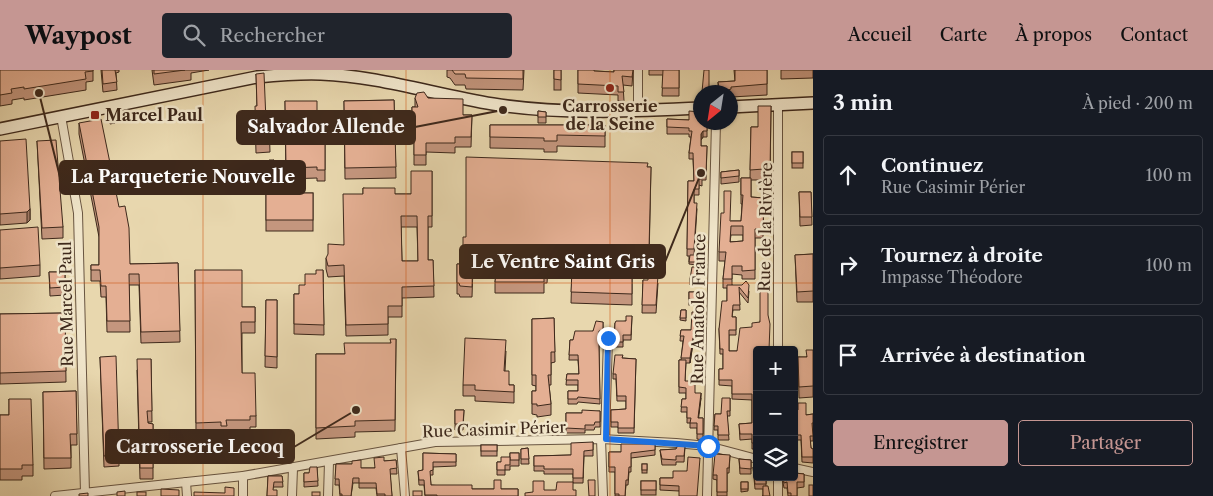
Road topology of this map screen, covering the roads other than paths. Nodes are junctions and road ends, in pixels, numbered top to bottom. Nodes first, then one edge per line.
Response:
1 (638, 70) edge
2 (813, 103) edge
3 (778, 104) junction
4 (738, 106) edge
5 (693, 108) edge
6 (638, 110) junction
7 (61, 116) junction
8 (0, 129) edge
9 (716, 130) edge
10 (608, 338) dead end
11 (778, 346) edge
12 (603, 439) junction
13 (708, 446) junction
14 (401, 448) junction
15 (753, 458) edge
16 (329, 462) junction
17 (293, 468) junction
18 (798, 469) edge
19 (813, 472) edge
20 (243, 476) junction
21 (778, 481) edge
22 (186, 482) junction
23 (132, 492) edge
24 (85, 493) junction
25 (111, 493) edge
26 (55, 496) edge
27 (187, 496) edge
28 (243, 496) edge
29 (292, 496) edge
30 (328, 496) edge
31 (405, 496) edge
32 (603, 496) edge
33 (706, 496) edge
34 (778, 496) edge

1 - 6 street
2 - 3 street
3 - 4 street
3 - 11 street, Rue de la Rivière
5 - 6 street
6 - 7 street
7 - 8 street
7 - 24 street, Rue Marcel Paul
9 - 13 street, Rue Anatole France
10 - 12 street
12 - 13 street, Rue Casimir Périer
12 - 14 street, Rue Casimir Périer
12 - 32 street
13 - 15 street, Rue Casimir Périer
13 - 33 street, Rue Anatole France
14 - 16 street, Rue Casimir Périer
14 - 31 street
16 - 17 street, Rue Casimir Périer
16 - 30 street
17 - 20 street, Rue Casimir Périer
17 - 29 street
18 - 19 street
20 - 22 street, Rue Casimir Périer
20 - 28 street
21 - 34 street
22 - 23 street, Rue Casimir Périer
22 - 27 street
23 - 25 street, Rue Casimir Périer
24 - 25 street, Rue Casimir Périer
24 - 26 street, Rue Casimir Périer

